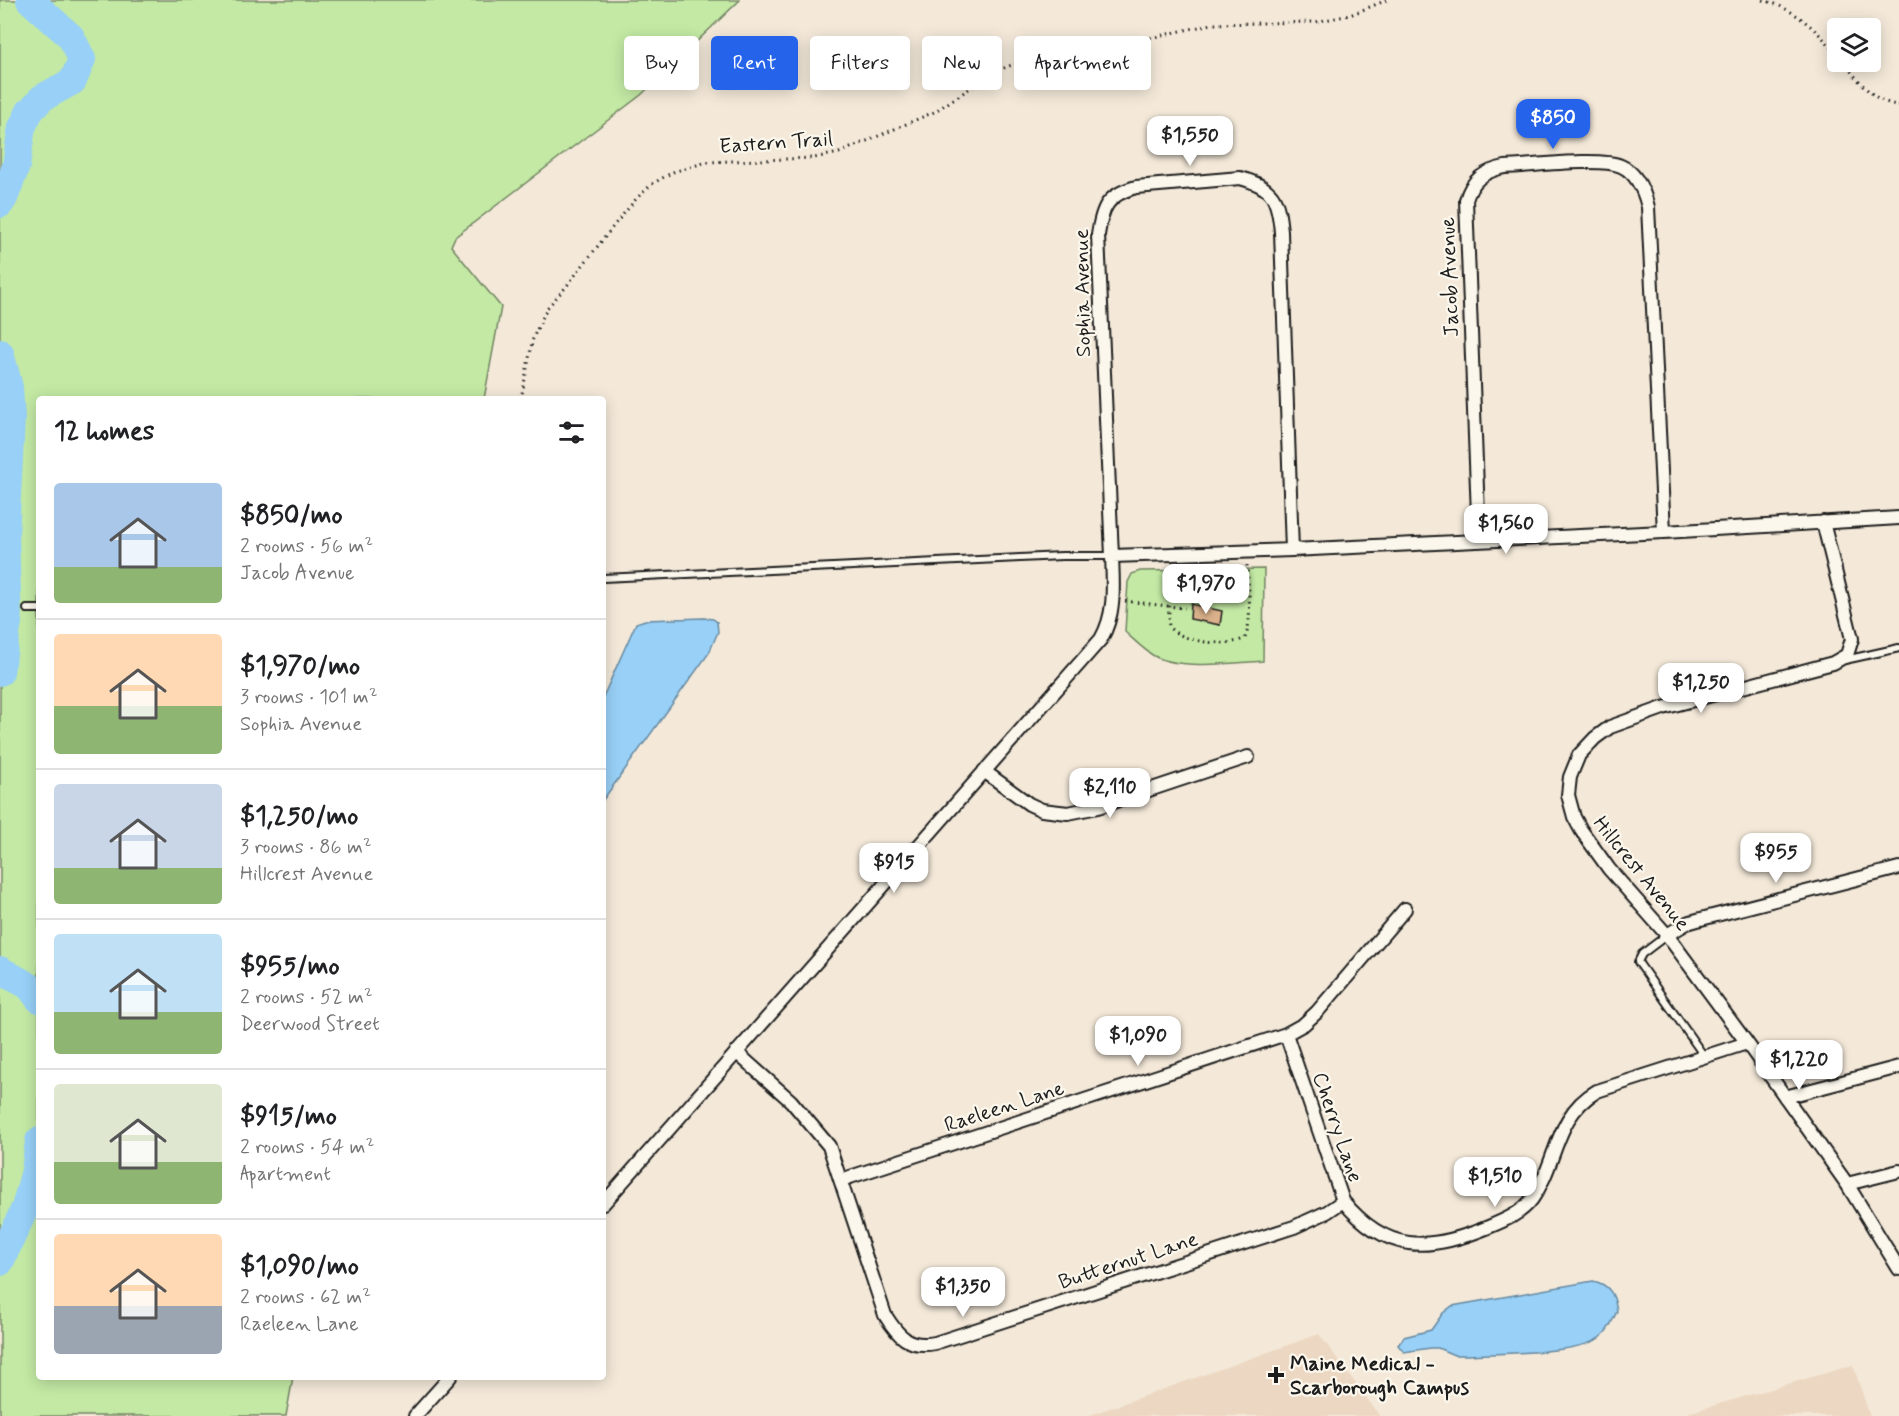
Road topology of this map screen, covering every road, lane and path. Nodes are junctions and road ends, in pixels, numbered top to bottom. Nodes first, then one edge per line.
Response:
1 (1387, 0) edge
2 (1763, 0) edge
3 (1827, 43) edge
4 (1852, 72) edge
5 (1899, 105) edge
6 (522, 396) edge
7 (1899, 519) edge
8 (1823, 522) junction
9 (1664, 532) junction
10 (1479, 541) junction
11 (1292, 550) junction
12 (1247, 552) junction
13 (1112, 556) junction
14 (606, 578) edge
15 (1248, 595) junction
16 (1113, 599) junction
17 (1170, 606) junction
18 (1185, 608) dead end
19 (27, 609) dead end
20 (36, 609) edge
21 (1899, 648) edge
22 (1833, 663) junction
23 (1248, 757) dead end
24 (984, 771) junction
25 (1899, 868) edge
26 (1406, 909) dead end
27 (1666, 935) junction
28 (1287, 1035) junction
29 (1747, 1043) junction
30 (736, 1052) junction
31 (1705, 1057) junction
32 (1899, 1067) edge
33 (1785, 1097) junction
34 (1899, 1171) edge
35 (841, 1180) junction
36 (1847, 1184) junction
37 (606, 1201) edge
38 (1343, 1201) junction
39 (1899, 1269) edge
40 (447, 1380) edge
41 (415, 1416) edge

1 - 6 path, Eastern Trail
2 - 3 path
4 - 5 path
7 - 8 street
8 - 9 street
8 - 22 street
9 - 10 street
9 - 10 street, Jacob Avenue
10 - 11 street
11 - 12 street
11 - 13 street, Sophia Avenue
12 - 13 street
12 - 15 path
13 - 14 lane
13 - 16 street, Sophia Avenue
15 - 17 path
15 - 17 path
16 - 17 path
16 - 24 street, Sophia Avenue
17 - 18 path
19 - 20 lane
21 - 22 lane
22 - 27 street, Hillcrest Avenue
23 - 24 street
24 - 30 street, Sophia Avenue
25 - 27 street
26 - 28 street, Raeleen Lane
27 - 29 street, Hillcrest Avenue
27 - 31 lane
28 - 35 street, Raeleen Lane
28 - 38 street, Cherry Lane
29 - 31 street, Cherry Lane
29 - 33 street, Hillcrest Avenue
30 - 35 street, Butternut Lane
30 - 37 street, Sophia Avenue
31 - 38 street, Cherry Lane
32 - 33 street
33 - 36 street, Hillcrest Avenue
34 - 36 street
35 - 38 street, Butternut Lane
36 - 39 street, Hillcrest Avenue
40 - 41 street

